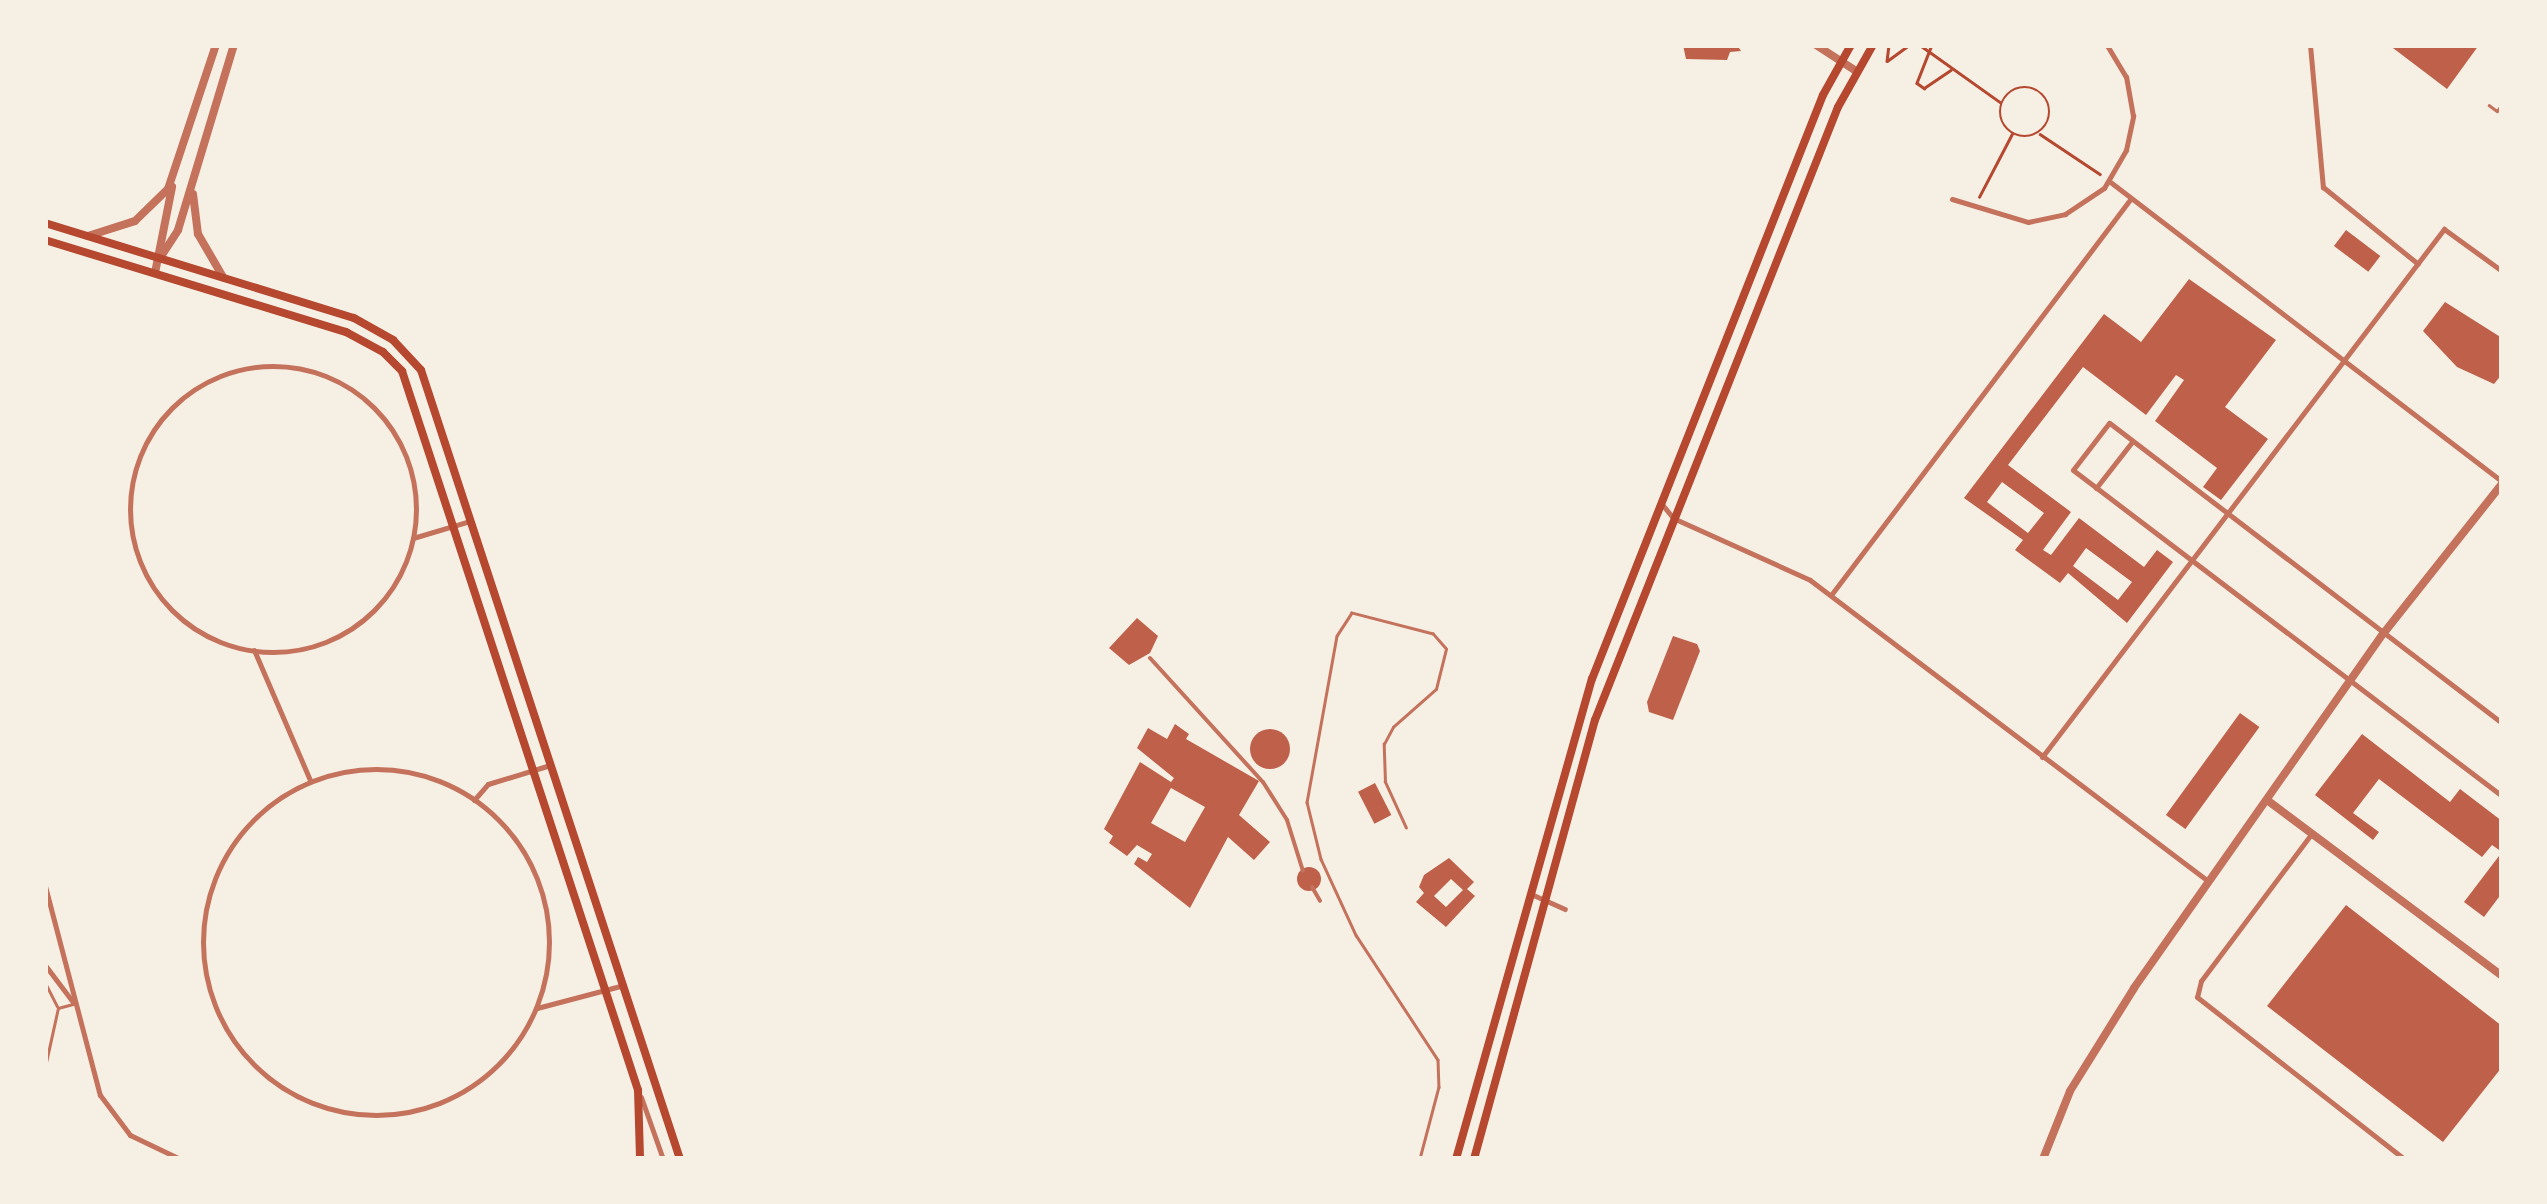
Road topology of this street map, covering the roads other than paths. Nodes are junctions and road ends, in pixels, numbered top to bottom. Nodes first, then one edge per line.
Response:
1 (216, 45) edge
2 (234, 45) edge
3 (1816, 45) edge
4 (1851, 45) edge
5 (1873, 45) edge
6 (2107, 45) edge
7 (2310, 45) edge
8 (1840, 64) junction
9 (1856, 72) junction
10 (2502, 104) edge
11 (2489, 105) dead end
12 (177, 173) junction
13 (194, 180) junction
14 (2109, 181) junction
15 (1952, 199) dead end
16 (2131, 199) junction
17 (45, 223) edge
18 (88, 236) junction
19 (45, 240) edge
20 (160, 258) junction
21 (2418, 264) junction
22 (2502, 272) edge
23 (155, 273) junction
24 (223, 277) junction
25 (2343, 361) junction
26 (1700, 404) junction
27 (1716, 411) junction
28 (45, 427) edge
29 (2132, 442) junction
30 (45, 451) edge
31 (2502, 483) edge
32 (2096, 488) junction
33 (1660, 499) junction
34 (2226, 514) junction
35 (1673, 518) junction
36 (473, 520) junction
37 (456, 525) junction
38 (413, 538) junction
39 (2192, 561) junction
40 (1830, 595) junction
41 (2383, 634) junction
42 (254, 650) junction
43 (1150, 658) dead end
44 (2350, 680) junction
45 (2502, 723) edge
46 (2042, 757) junction
47 (552, 765) junction
48 (536, 770) junction
49 (310, 780) junction
50 (2502, 796) edge
51 (474, 800) junction
52 (2267, 800) junction
53 (1406, 828) dead end
54 (2312, 833) junction
55 (1303, 871) dead end
56 (2210, 882) junction
57 (45, 886) edge
58 (1312, 888) dead end
59 (1527, 895) junction
60 (1546, 897) junction
61 (1320, 901) dead end
62 (1564, 908) dead end
63 (45, 964) edge
64 (2502, 976) edge
65 (45, 982) edge
66 (624, 985) junction
67 (606, 990) junction
68 (74, 1004) junction
69 (58, 1008) junction
70 (537, 1008) junction
71 (45, 1067) edge
72 (638, 1090) junction
73 (180, 1159) edge
74 (640, 1159) edge
75 (662, 1159) edge
76 (680, 1159) edge
77 (1420, 1159) edge
78 (1456, 1159) edge
79 (1474, 1159) edge
80 (2043, 1159) edge
81 (2404, 1159) edge

1 - 12 street
2 - 13 street
3 - 8 street
4 - 8 main road
5 - 9 main road
6 - 14 street
7 - 21 street
8 - 9 street
8 - 26 main road
9 - 27 main road
10 - 11 lane
12 - 18 street
12 - 20 street
13 - 20 street
13 - 24 street
14 - 15 street
14 - 16 street
16 - 25 street
16 - 40 street
17 - 18 main road
18 - 20 main road
19 - 23 main road
20 - 23 street
20 - 24 main road
21 - 22 street
21 - 25 street
23 - 37 main road
24 - 36 main road
25 - 31 street
25 - 34 street
26 - 27 street
26 - 33 main road
27 - 35 main road
28 - 30 street
29 - 32 street
29 - 32 street
29 - 34 street
31 - 41 street
32 - 39 street
33 - 35 street
33 - 59 main road
34 - 39 street
34 - 41 street
35 - 40 street
35 - 60 main road
36 - 37 street
36 - 47 main road
37 - 38 street
37 - 48 main road
38 - 42 street
38 - 42 street
39 - 44 street
39 - 46 street
40 - 46 street
41 - 44 street
41 - 45 street
42 - 49 street
43 - 55 street
44 - 50 street
44 - 52 street
46 - 56 street
47 - 48 street
47 - 66 main road
48 - 51 street
48 - 67 main road
49 - 51 street
49 - 70 street
51 - 70 street
52 - 54 street
52 - 56 street
53 - 77 lane
54 - 64 street
54 - 81 street
56 - 80 street
57 - 68 street
58 - 61 street
59 - 60 street
59 - 78 main road
60 - 62 street
60 - 79 main road
63 - 68 street
65 - 69 lane
66 - 67 street
66 - 76 main road
67 - 70 street
67 - 72 main road
68 - 69 lane
68 - 73 street
69 - 71 lane
72 - 74 main road
72 - 75 street

